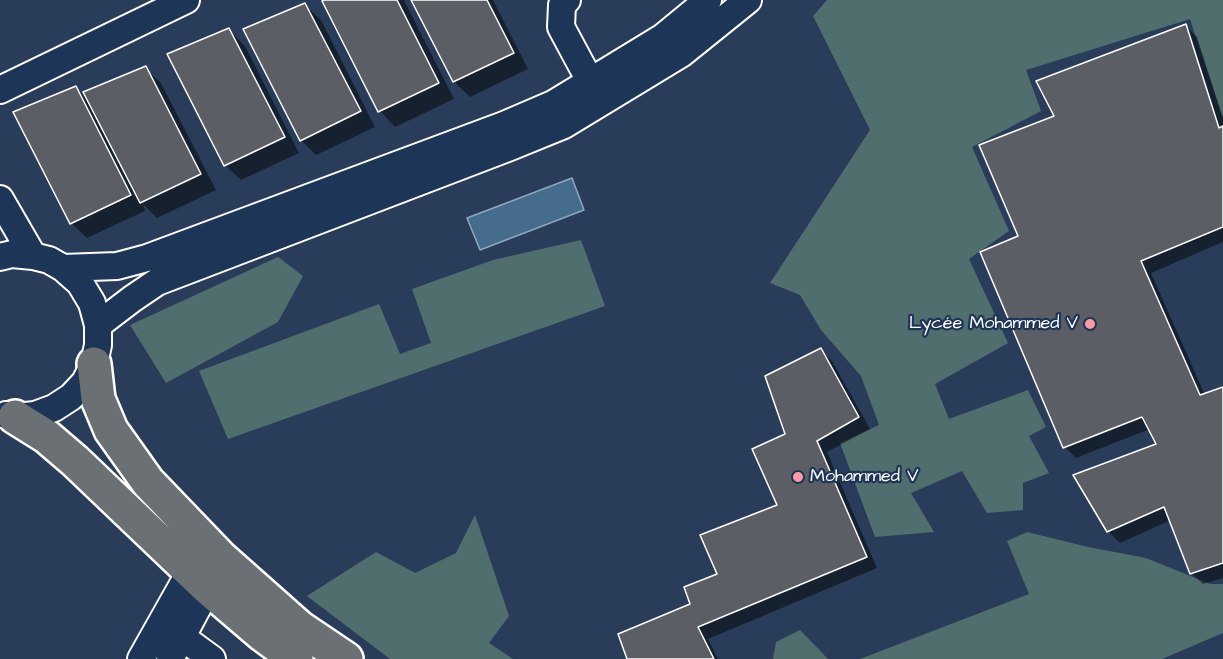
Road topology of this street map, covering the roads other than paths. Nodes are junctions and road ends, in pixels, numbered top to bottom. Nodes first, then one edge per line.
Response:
1 (186, 0) edge
2 (567, 0) edge
3 (708, 0) edge
4 (748, 0) edge
5 (590, 81) junction
6 (0, 90) edge
7 (0, 199) edge
8 (0, 256) edge
9 (33, 256) junction
10 (63, 268) junction
11 (98, 325) junction
12 (94, 364) junction
13 (7, 416) edge
14 (199, 580) junction
15 (176, 648) edge
16 (141, 659) edge
17 (212, 659) edge
18 (296, 659) edge
19 (346, 659) edge

1 - 6 street
2 - 5 street
3 - 5 street
4 - 11 street
5 - 10 street
7 - 9 street
8 - 9 street
9 - 10 street
10 - 11 street
11 - 12 street
12 - 13 street
12 - 19 highway
13 - 14 highway
14 - 15 street
14 - 16 street
14 - 18 highway
15 - 17 street

